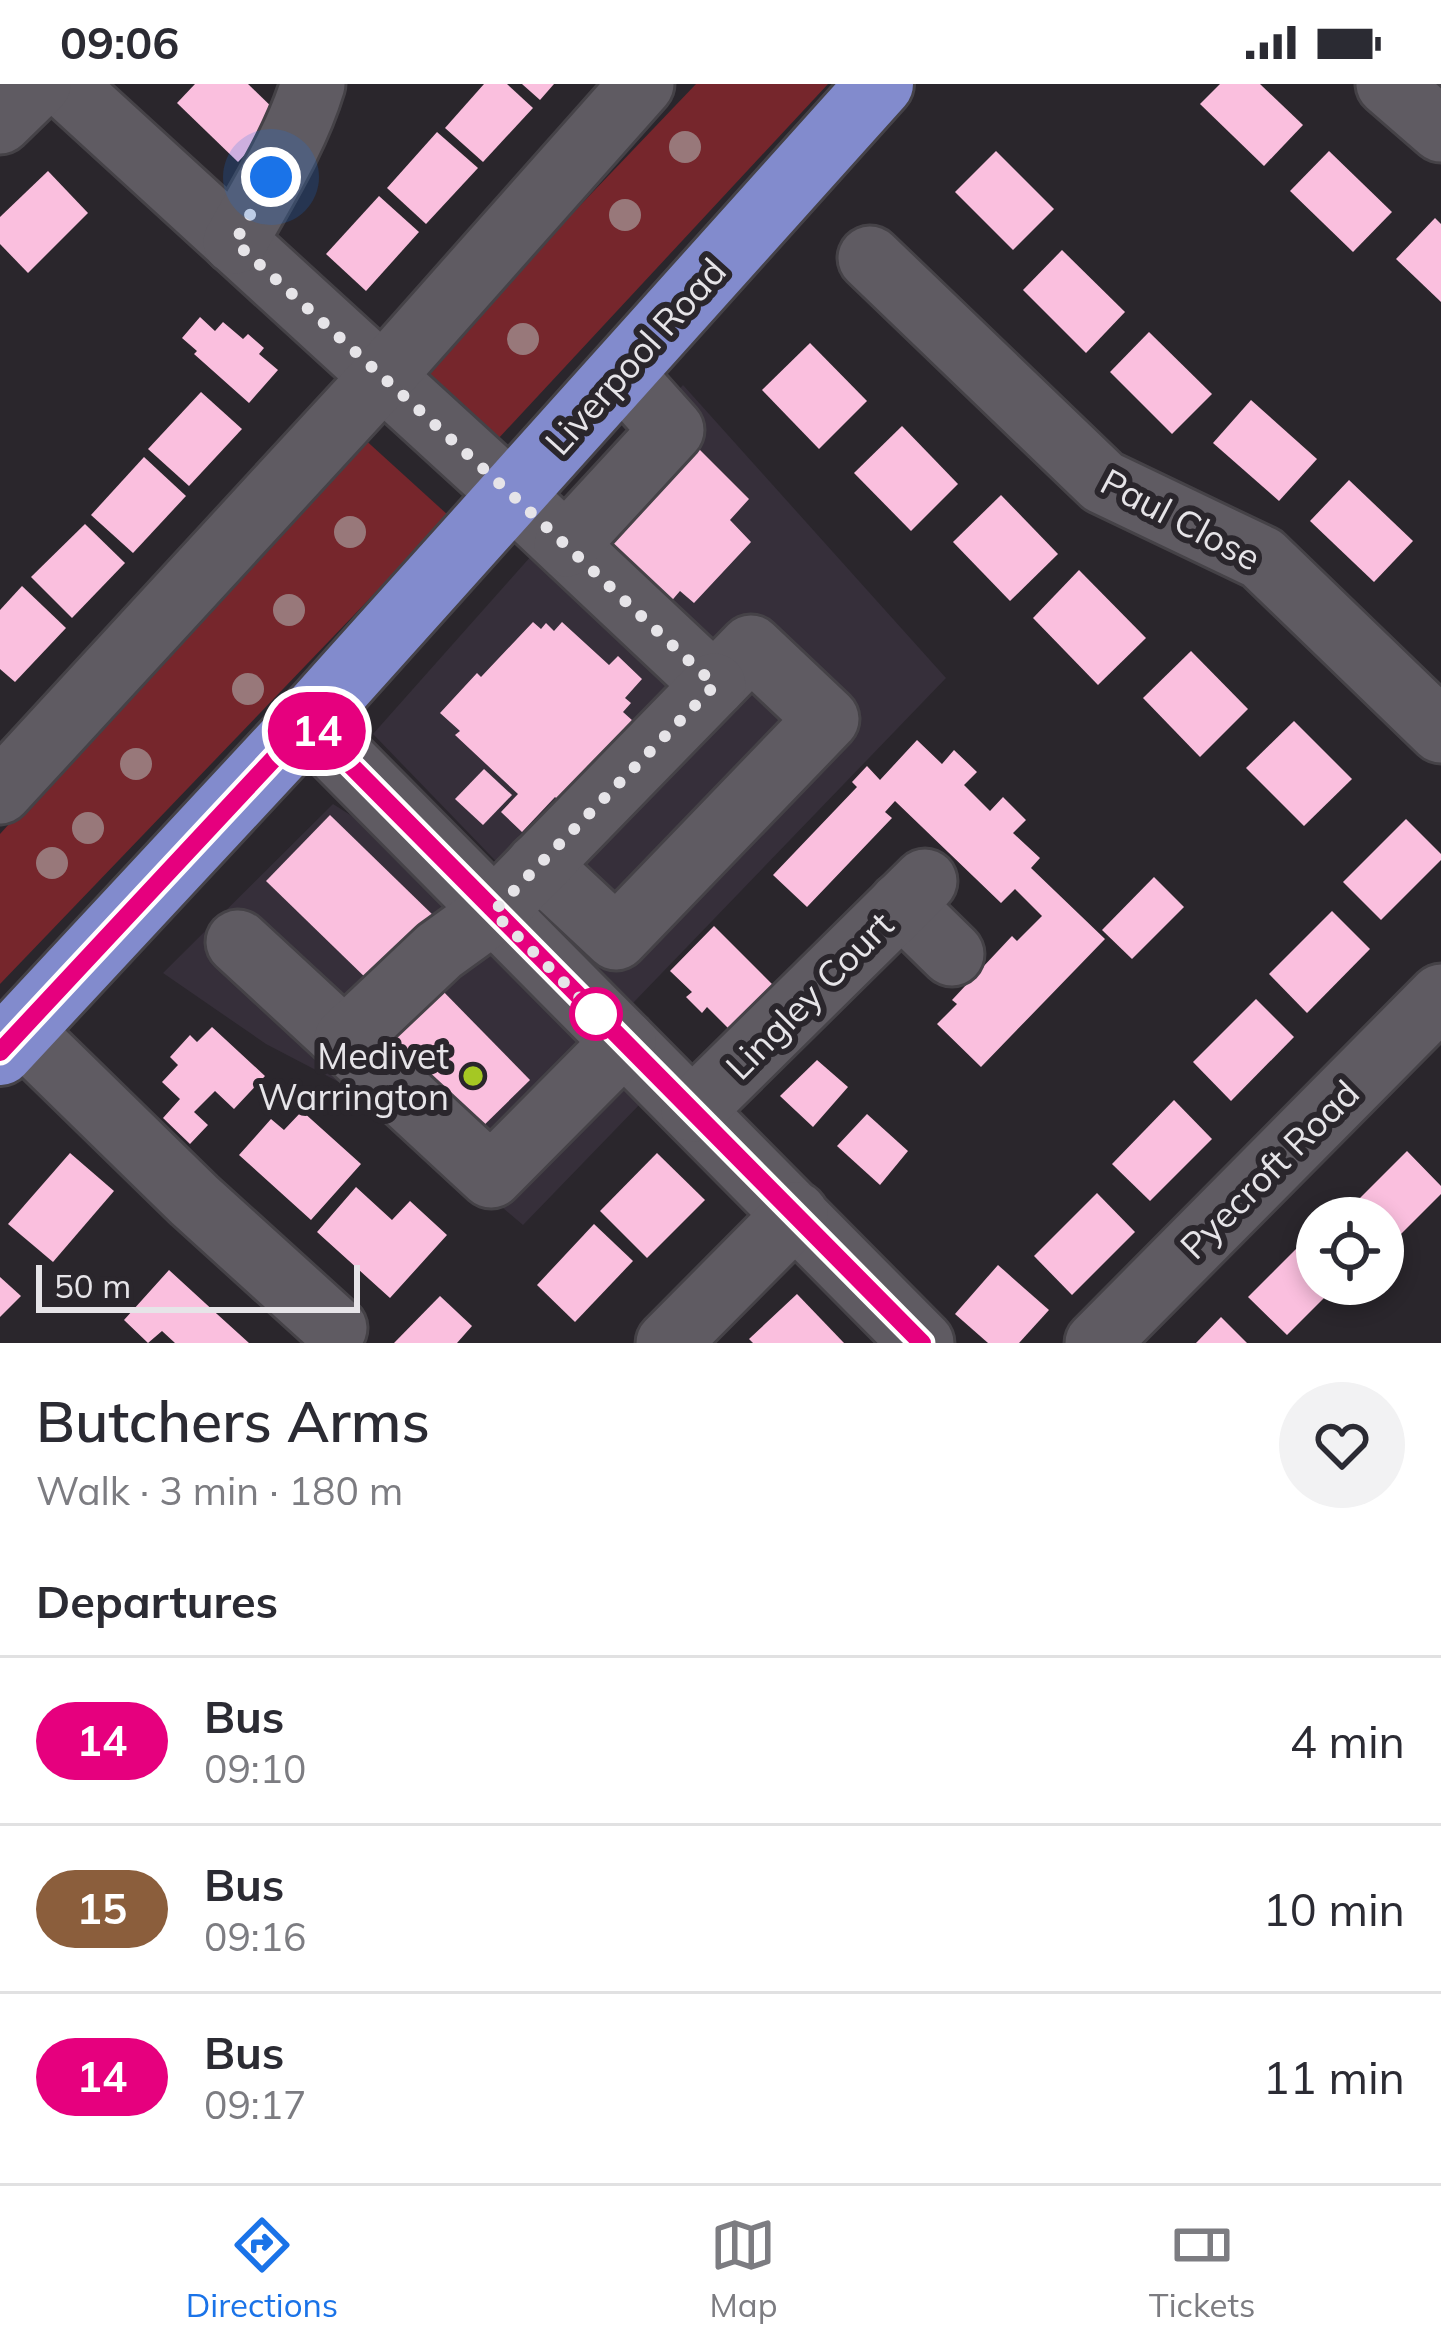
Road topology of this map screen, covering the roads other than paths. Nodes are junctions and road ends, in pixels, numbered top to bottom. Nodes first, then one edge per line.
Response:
1 (39, 84) edge
2 (63, 84) edge
3 (313, 84) edge
4 (642, 84) edge
5 (880, 84) edge
6 (1388, 84) edge
7 (0, 122) edge
8 (1441, 130) edge
9 (235, 242) junction
10 (870, 258) dead end
11 (621, 373) junction
12 (382, 377) junction
13 (511, 494) junction
14 (566, 545) junction
15 (715, 685) junction
16 (308, 722) junction
17 (1441, 731) edge
18 (0, 792) edge
19 (538, 866) junction
20 (493, 912) junction
21 (238, 942) dead end
22 (952, 954) dead end
23 (1441, 996) edge
24 (346, 1039) junction
25 (10, 1041) edge
26 (624, 1042) junction
27 (693, 1110) junction
28 (796, 1214) junction
29 (334, 1328) dead end
30 (650, 1338) edge
31 (922, 1343) edge
32 (1097, 1343) edge

1 - 7 street
2 - 9 street
3 - 9 street
4 - 12 street
5 - 11 highway, Liverpool Road
6 - 8 street
9 - 12 street
10 - 17 street, Paul Close
11 - 13 highway, Liverpool Road
11 - 14 street
12 - 13 street
12 - 18 street
13 - 14 street
13 - 16 highway, Liverpool Road
14 - 15 street
15 - 19 street
15 - 19 street
16 - 20 street
16 - 25 highway, Liverpool Road
19 - 20 street
20 - 24 street
20 - 26 street
21 - 24 street
22 - 27 street, Lingley Court
23 - 32 street, Pyecroft Road
24 - 26 street
25 - 29 street
26 - 27 street
27 - 28 street
28 - 30 street
28 - 31 street

